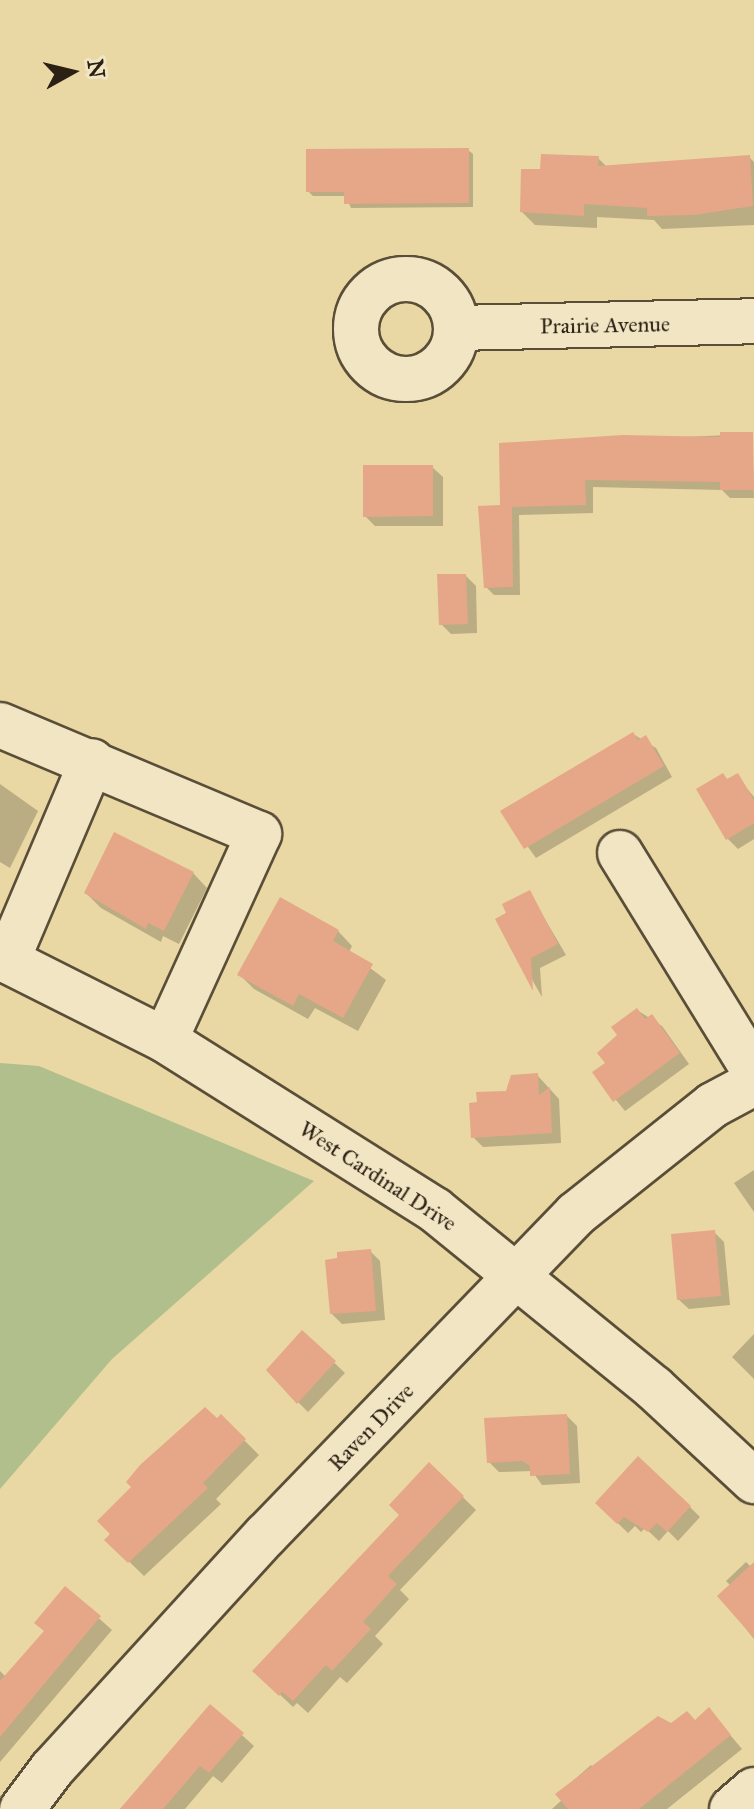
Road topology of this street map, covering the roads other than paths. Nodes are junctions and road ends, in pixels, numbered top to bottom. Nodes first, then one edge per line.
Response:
1 (754, 321) edge
2 (456, 328) dead end
3 (0, 725) edge
4 (92, 761) junction
5 (620, 853) dead end
6 (3, 959) edge
7 (165, 1040) junction
8 (754, 1071) edge
9 (754, 1083) edge
10 (516, 1276) junction
11 (754, 1481) edge
12 (754, 1790) edge
13 (22, 1809) edge
14 (732, 1809) edge

1 - 2 street, Prairie Avenue
3 - 4 street
4 - 6 street
4 - 7 street
5 - 8 street
6 - 7 street, West Cardinal Drive
7 - 10 street, West Cardinal Drive
9 - 10 street, Raven Drive
10 - 11 street, West Cardinal Drive
10 - 13 street, Raven Drive
12 - 14 street

